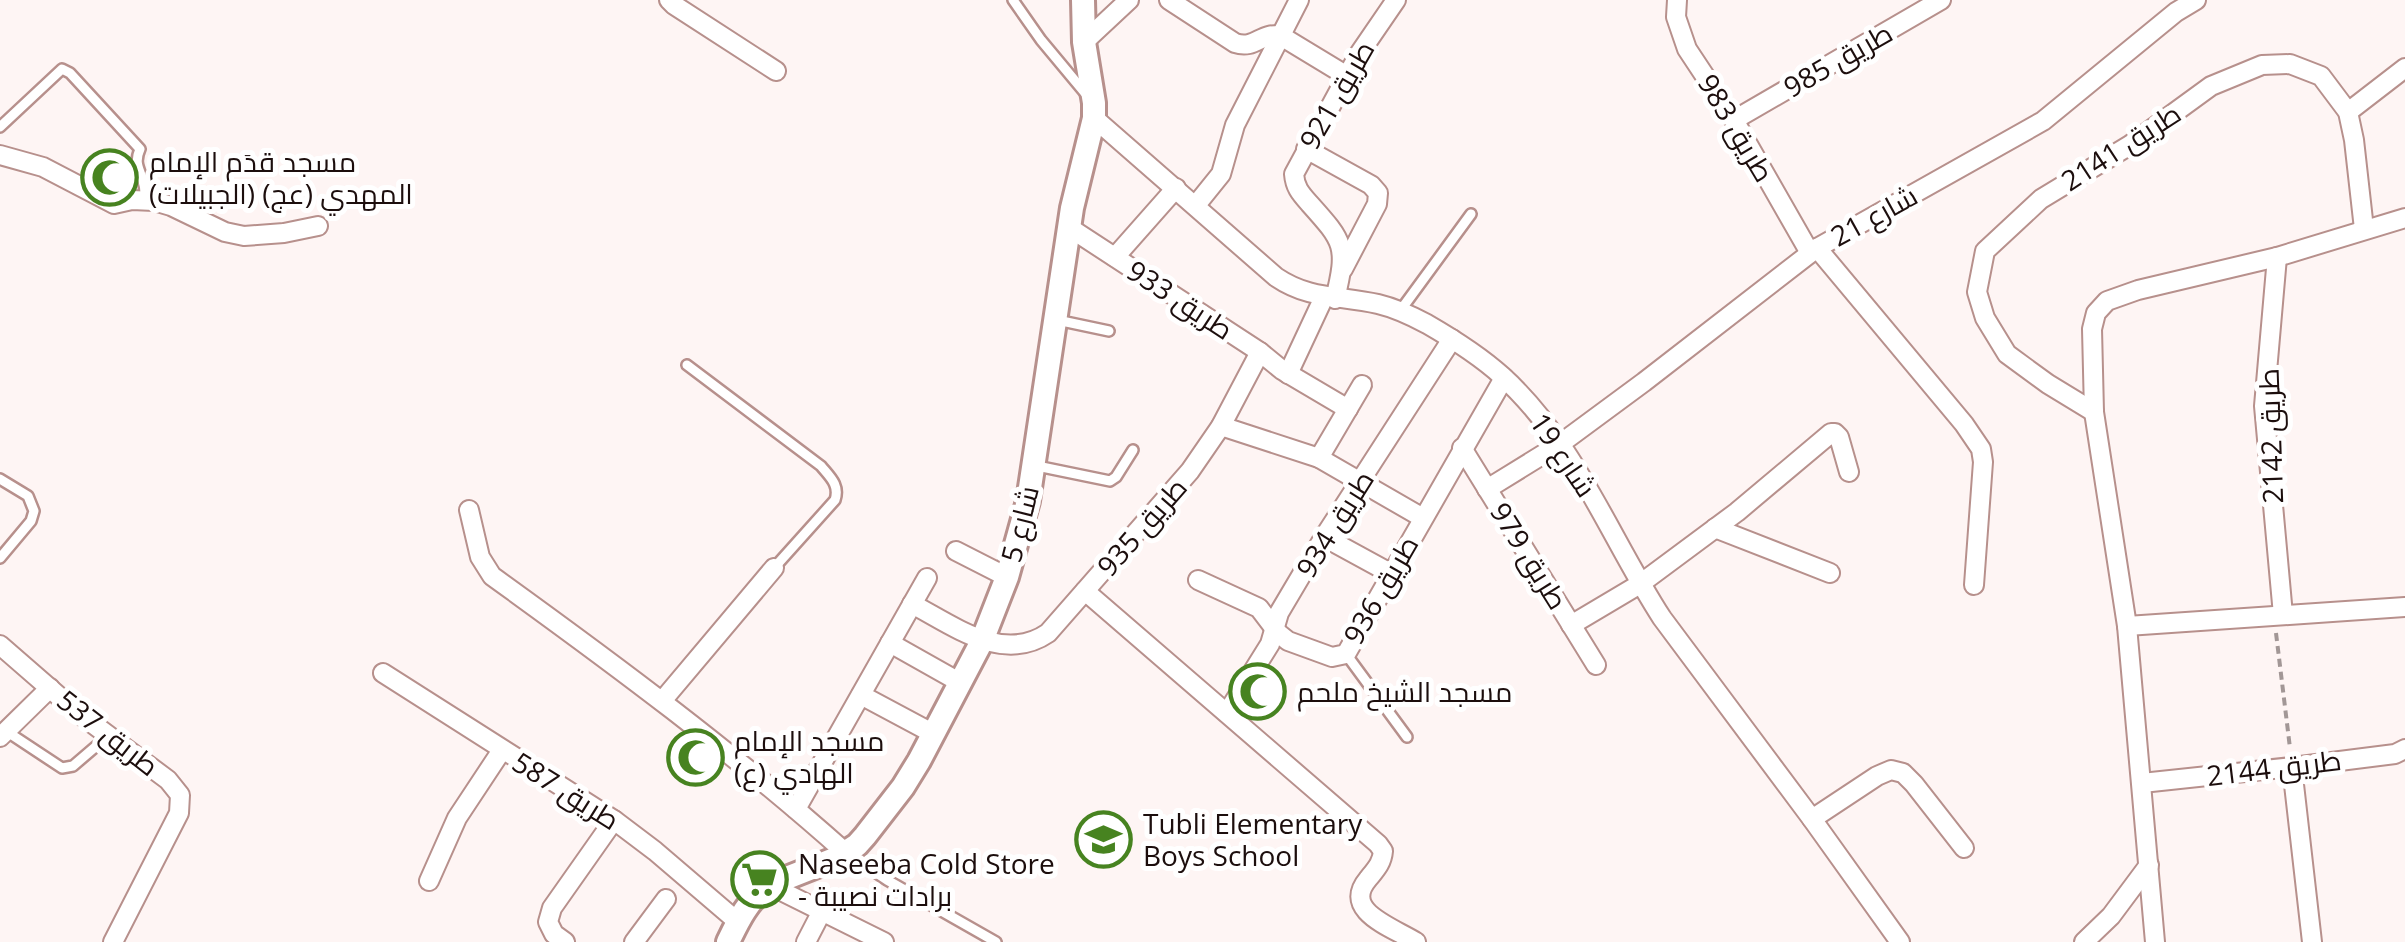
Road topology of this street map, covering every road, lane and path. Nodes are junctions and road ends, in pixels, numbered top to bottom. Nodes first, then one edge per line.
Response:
1 (669, 0) edge
2 (1013, 0) edge
3 (1084, 0) edge
4 (1129, 0) edge
5 (1168, 0) edge
6 (1299, 0) edge
7 (1396, 0) edge
8 (1677, 0) edge
9 (1941, 0) edge
10 (2196, 0) edge
11 (2171, 6) edge
12 (1281, 36) junction
13 (1084, 42) junction
14 (2405, 68) edge
15 (776, 71) dead end
16 (1347, 76) junction
17 (1094, 110) junction
18 (2348, 112) junction
19 (1734, 120) junction
20 (0, 127) edge
21 (1306, 150) junction
22 (0, 155) edge
23 (1176, 188) junction
24 (145, 200) junction
25 (1196, 206) junction
26 (1470, 214) dead end
27 (2405, 218) edge
28 (318, 226) dead end
29 (1070, 228) junction
30 (2364, 229) junction
31 (1814, 250) junction
32 (2278, 256) junction
33 (1115, 257) junction
34 (1342, 272) junction
35 (1330, 298) junction
36 (1400, 311) junction
37 (1057, 320) junction
38 (1109, 331) dead end
39 (1452, 340) junction
40 (1260, 352) junction
41 (687, 365) dead end
42 (1288, 374) junction
43 (1504, 378) junction
44 (1362, 385) dead end
45 (1348, 409) junction
46 (2094, 412) junction
47 (1221, 426) junction
48 (1560, 444) junction
49 (1462, 448) junction
50 (1133, 450) dead end
51 (1319, 458) junction
52 (1034, 466) junction
53 (1850, 472) dead end
54 (0, 479) edge
55 (1361, 482) junction
56 (1487, 489) junction
57 (468, 510) dead end
58 (1422, 518) junction
59 (1715, 528) junction
60 (1324, 538) junction
61 (956, 551) dead end
62 (0, 558) edge
63 (774, 568) joint
64 (1390, 573) junction
65 (1830, 573) dead end
66 (1006, 576) junction
67 (927, 578) dead end
68 (1198, 580) dead end
69 (1640, 584) junction
70 (1974, 585) dead end
71 (1086, 590) junction
72 (912, 604) junction
73 (2405, 608) edge
74 (2279, 616) junction
75 (1571, 625) junction
76 (2127, 626) junction
77 (1275, 629) junction
78 (982, 641) junction
79 (890, 643) junction
80 (0, 645) edge
81 (1346, 654) junction
82 (1596, 665) dead end
83 (383, 673) dead end
84 (961, 683) junction
85 (50, 688) junction
86 (861, 695) junction
87 (662, 700) junction
88 (1226, 712) junction
89 (3, 734) edge
90 (934, 734) junction
91 (108, 736) junction
92 (1406, 737) dead end
93 (502, 750) junction
94 (2405, 750) edge
95 (2292, 767) junction
96 (2142, 783) junction
97 (796, 809) junction
98 (1812, 819) junction
99 (614, 820) junction
100 (1964, 848) dead end
101 (846, 853) junction
102 (2149, 866) junction
103 (428, 881) dead end
104 (769, 885) junction
105 (666, 898) dead end
106 (822, 911) junction
107 (733, 932) edge
108 (2092, 939) edge
109 (114, 942) edge
110 (565, 942) edge
111 (634, 942) edge
112 (806, 942) edge
113 (883, 942) edge
114 (996, 942) edge
115 (1416, 942) edge
116 (1900, 942) edge
117 (2155, 942) edge
118 (2312, 942) edge

1 - 15 street
2 - 17 lane
3 - 13 street, شارع 5
4 - 13 street
5 - 12 street
6 - 12 street
7 - 16 street, طريق 921
8 - 19 street, طريق 983
9 - 19 street, طريق 985
10 - 11 street, شارع 21
11 - 31 street, شارع 21
12 - 16 street
12 - 25 street
13 - 17 street, شارع 5
14 - 18 street
16 - 21 street, طريق 921
17 - 23 street, شارع 19
17 - 29 street, شارع 5
18 - 30 street
18 - 46 street, طريق 2141
19 - 31 street, طريق 983
20 - 24 lane
21 - 34 street, طريق 921
21 - 34 street
22 - 24 street
23 - 25 street, شارع 19
23 - 33 street
24 - 28 street
25 - 35 street, شارع 19
26 - 36 lane
27 - 30 street
29 - 33 street, طريق 933
29 - 37 street, شارع 5
30 - 32 street
31 - 48 street, شارع 21
31 - 70 street, طريق 983
32 - 46 street
32 - 74 street, طريق 2142
33 - 40 street, طريق 933
34 - 35 street
35 - 36 street, شارع 19
35 - 42 street
36 - 39 street, شارع 19
37 - 38 lane
37 - 52 street, شارع 5
39 - 43 street, شارع 19
39 - 55 street, طريق 934
40 - 42 street, طريق 933
40 - 47 street, طريق 935
41 - 63 lane
42 - 45 street, طريق 933
43 - 48 street, شارع 19
43 - 49 street, طريق 936
44 - 45 street
45 - 51 street
46 - 76 street
47 - 51 street
47 - 71 street, طريق 935
48 - 56 street, شارع 21
48 - 69 street, شارع 19
49 - 56 street, طريق 979
49 - 58 street, طريق 936
50 - 52 lane
51 - 55 street
52 - 66 street, شارع 5
53 - 59 street
54 - 62 lane
55 - 58 street
55 - 60 street, طريق 934
56 - 75 street, طريق 979
57 - 87 street
58 - 64 street, طريق 936
59 - 65 street
59 - 69 street
60 - 64 street
60 - 77 street, طريق 934
61 - 66 street
63 - 87 street
64 - 81 street, طريق 936
66 - 78 street, شارع 5
67 - 72 street
68 - 77 street, طريق 936
69 - 75 street
69 - 98 street, شارع 19
71 - 78 street, طريق 935
71 - 88 street
72 - 78 street
72 - 79 street
73 - 74 street
74 - 76 street
74 - 95 path
75 - 82 street, طريق 979
76 - 96 street
77 - 81 street, طريق 936
77 - 88 street, طريق 934
78 - 84 street, شارع 5
79 - 84 street
79 - 86 street
80 - 85 street, طريق 537
81 - 92 lane
83 - 93 street, طريق 587
84 - 90 street, شارع 5
85 - 89 street
85 - 91 street, طريق 537
86 - 90 street
86 - 97 street
87 - 97 street
88 - 115 street
89 - 91 lane
90 - 101 street, شارع 5
91 - 109 street, طريق 537
93 - 99 street, طريق 587
93 - 103 street
94 - 95 street, طريق 2144
95 - 96 street, طريق 2144
95 - 118 street
96 - 102 street
97 - 101 street
98 - 100 street
98 - 116 street, شارع 19
99 - 107 street, طريق 587
99 - 110 street
101 - 104 street, شارع 5
101 - 114 lane
102 - 108 street
102 - 117 street
104 - 106 street
104 - 107 street, شارع 5
105 - 111 street
106 - 112 street
106 - 113 street

